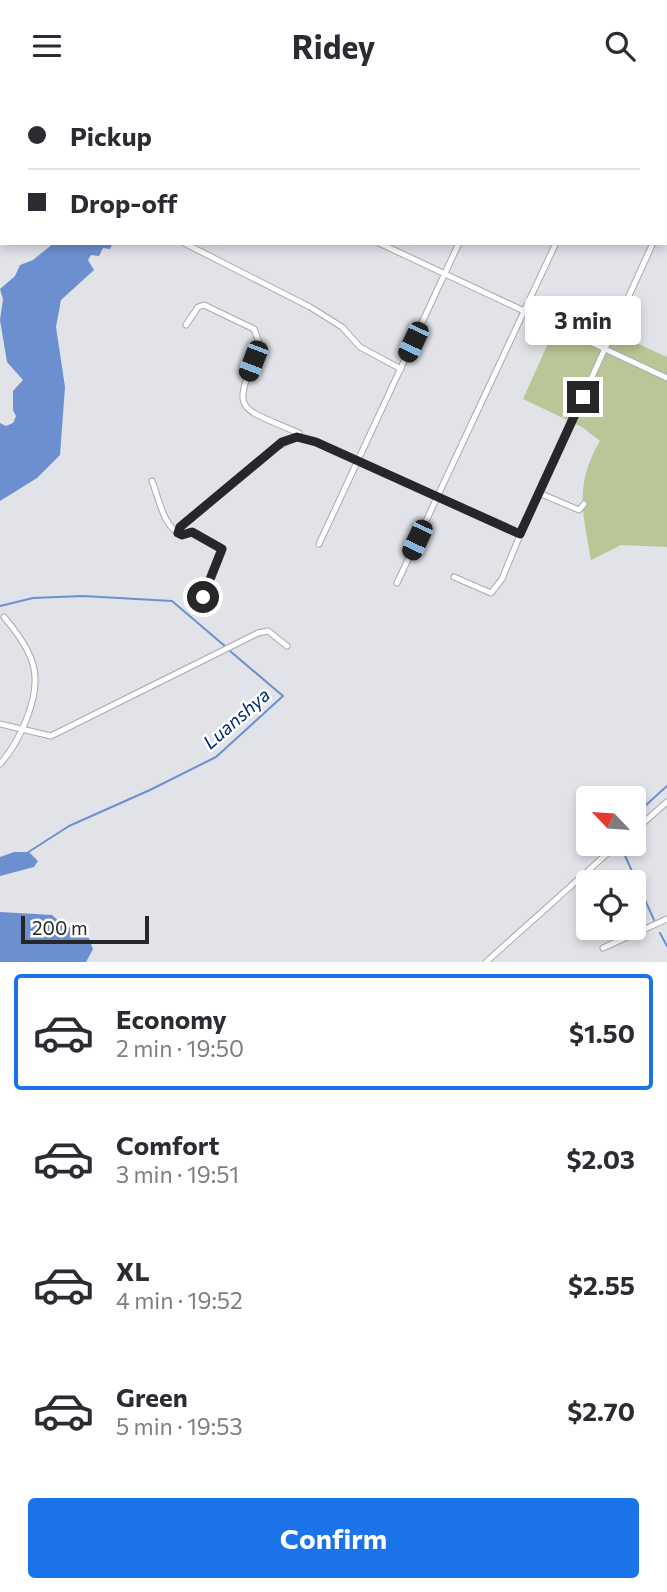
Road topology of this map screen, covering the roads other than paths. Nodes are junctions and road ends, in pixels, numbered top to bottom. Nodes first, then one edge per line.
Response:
1 (188, 245) edge
2 (383, 245) edge
3 (458, 245) edge
4 (555, 245) edge
5 (652, 245) edge
6 (445, 274) junction
7 (524, 311) junction
8 (186, 325) dead end
9 (605, 349) junction
10 (401, 369) junction
11 (667, 378) edge
12 (297, 437) junction
13 (357, 461) junction
14 (152, 481) dead end
15 (539, 493) junction
16 (437, 497) junction
17 (584, 503) dead end
18 (178, 533) junction
19 (520, 534) junction
20 (319, 544) dead end
21 (454, 577) dead end
22 (397, 583) dead end
23 (196, 611) dead end
24 (4, 617) dead end
25 (287, 646) dead end
26 (0, 724) edge
27 (23, 730) junction
28 (0, 764) edge
29 (667, 802) edge
30 (646, 820) edge
31 (604, 856) edge
32 (667, 919) edge
33 (603, 948) dead end
34 (486, 962) edge

1 - 10 street
2 - 6 street
3 - 6 street
4 - 7 street
5 - 9 street
6 - 7 street
6 - 10 street
7 - 9 street
7 - 16 street
8 - 12 street
9 - 11 street
9 - 15 street
10 - 13 street
12 - 13 street
12 - 18 street
13 - 16 street
13 - 20 street
14 - 18 street
15 - 17 street
15 - 19 street
16 - 19 street
16 - 22 street
18 - 23 street
19 - 21 street
24 - 27 street
25 - 27 street
26 - 27 street
27 - 28 street
29 - 30 street
31 - 34 street
32 - 33 street

